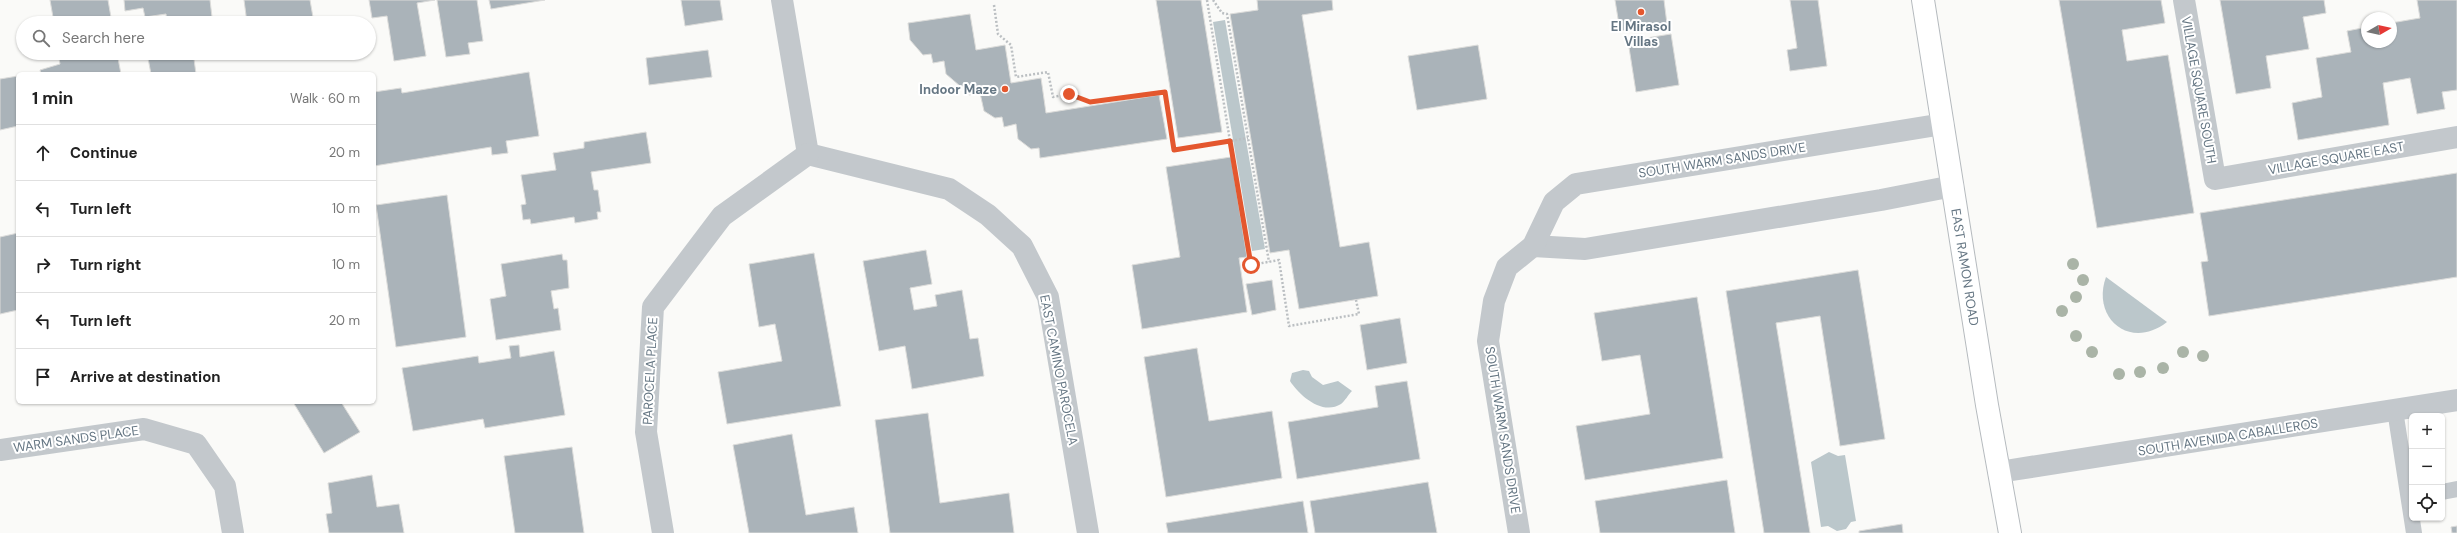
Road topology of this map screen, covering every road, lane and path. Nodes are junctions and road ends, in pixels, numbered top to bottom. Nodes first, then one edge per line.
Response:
1 (782, 0) edge
2 (1207, 0) edge
3 (1213, 0) edge
4 (1923, 0) edge
5 (2184, 0) edge
6 (994, 5) dead end
7 (1943, 124) junction
8 (2457, 137) edge
9 (1248, 138) junction
10 (1230, 141) junction
11 (808, 154) junction
12 (2215, 179) joint
13 (1953, 186) junction
14 (1533, 246) junction
15 (1269, 262) junction
16 (1356, 300) dead end
17 (2457, 400) edge
18 (2395, 410) junction
19 (0, 450) edge
20 (1999, 472) junction
21 (2457, 489) edge
22 (2445, 491) edge
23 (2409, 493) edge
24 (2413, 521) edge
25 (233, 533) edge
26 (663, 533) edge
27 (1088, 533) edge
28 (1519, 533) edge
29 (2010, 533) edge
30 (2414, 533) edge

1 - 11 street
2 - 10 path
3 - 9 path
4 - 7 main road, EAST RAMON ROAD
5 - 12 street, VILLAGE SQUARE SOUTH
6 - 10 path
7 - 13 main road, EAST RAMON ROAD
7 - 14 street, SOUTH WARM SANDS DRIVE
8 - 12 street, VILLAGE SQUARE EAST
9 - 10 path
9 - 15 path
10 - 15 path
11 - 26 street, PAROCELA PLACE
11 - 27 street, EAST CAMINO PAROCELA
13 - 14 street
13 - 20 main road, EAST RAMON ROAD
14 - 28 street, SOUTH WARM SANDS DRIVE
15 - 16 path
17 - 18 street, SOUTH AVENIDA CABALLEROS
18 - 20 street, SOUTH AVENIDA CABALLEROS
18 - 23 lane
19 - 25 street, WARM SANDS PLACE
20 - 29 main road, EAST RAMON ROAD
21 - 22 lane
24 - 30 lane

